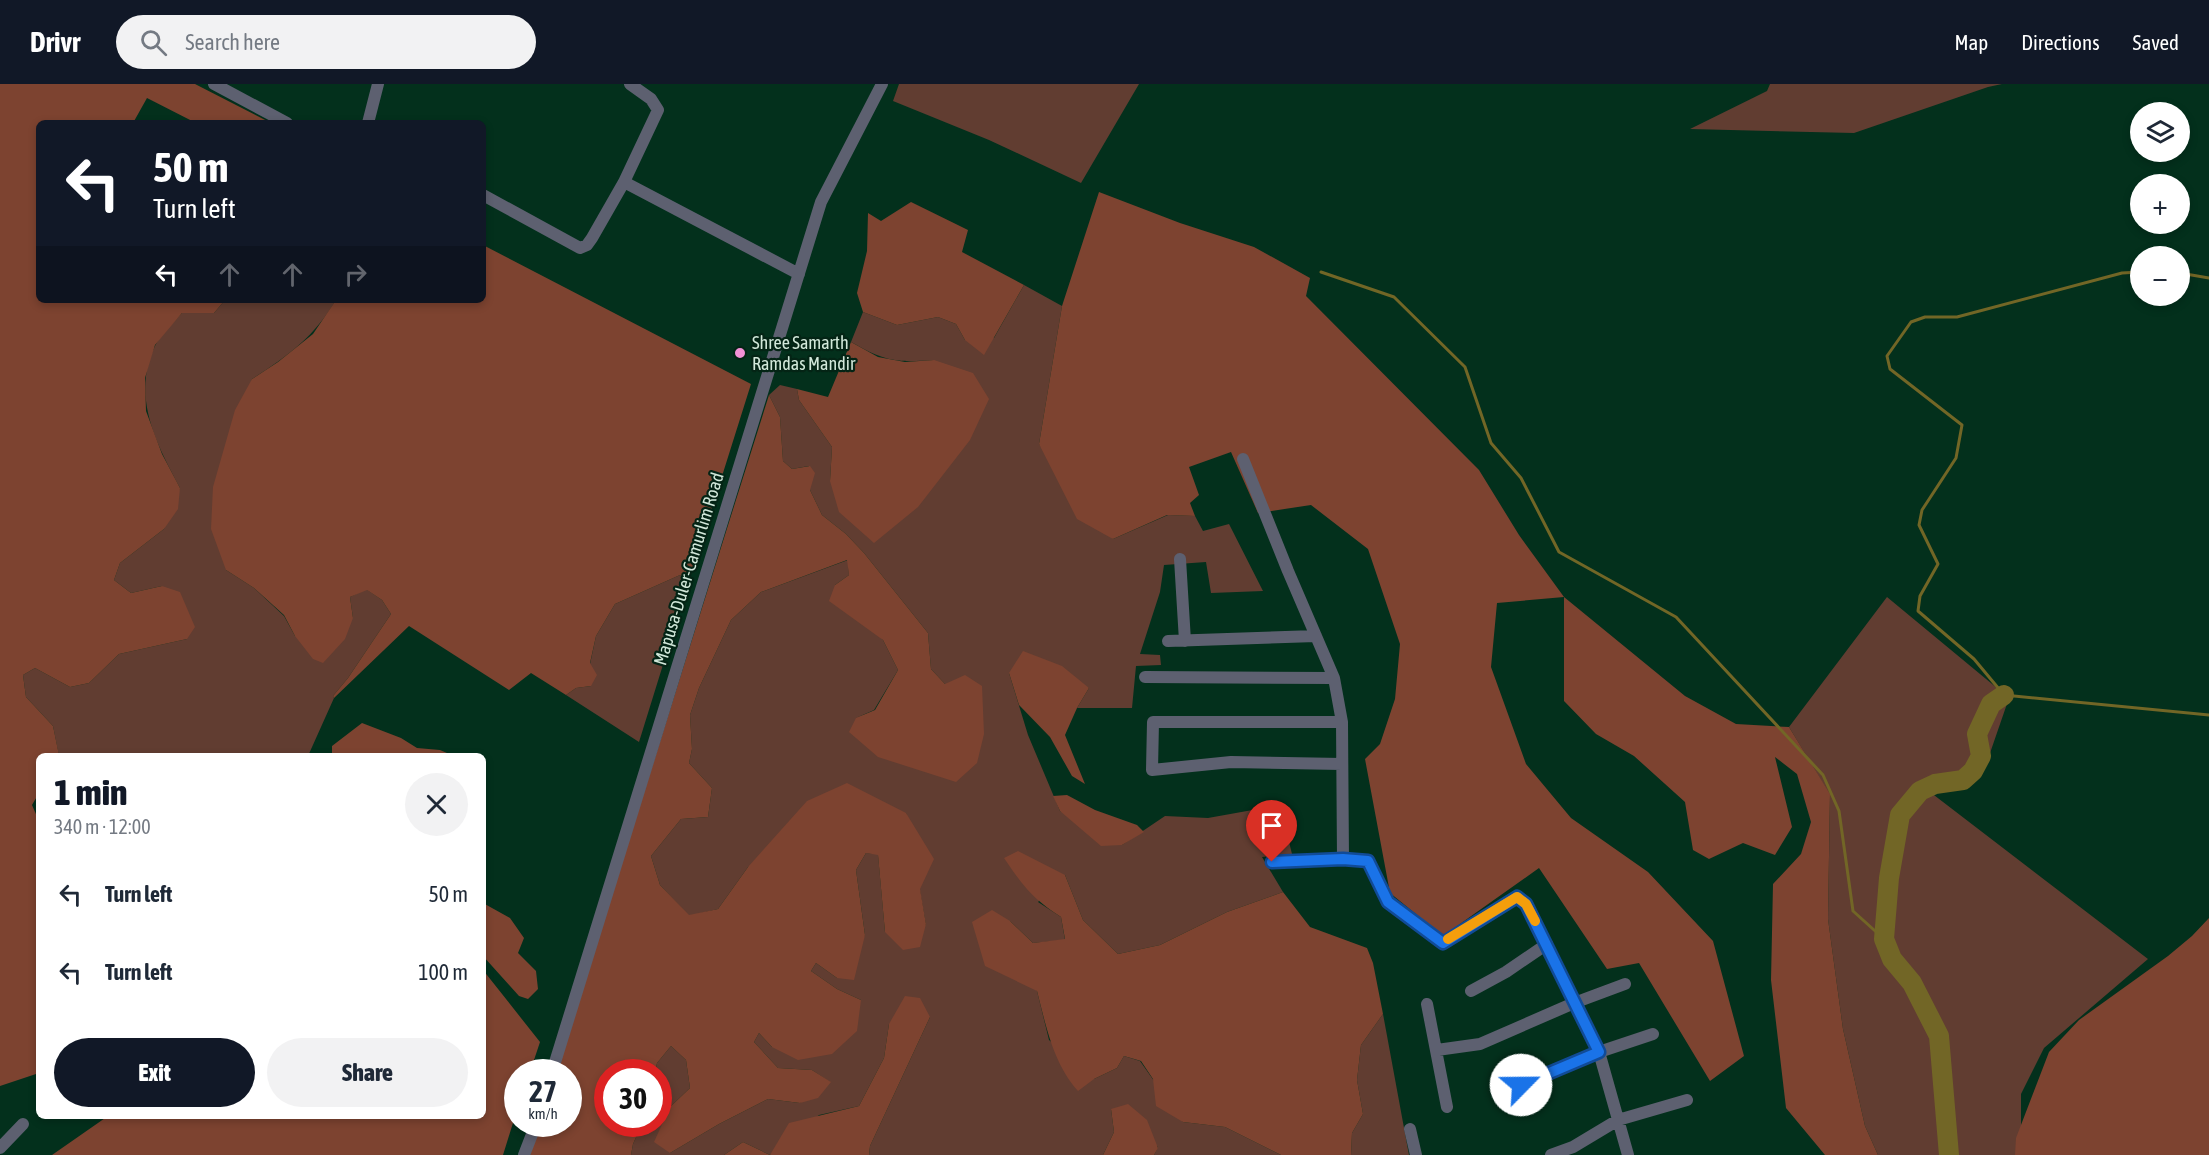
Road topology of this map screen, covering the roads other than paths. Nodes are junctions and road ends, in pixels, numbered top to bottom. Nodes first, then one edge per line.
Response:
1 (214, 84) edge
2 (630, 84) edge
3 (882, 84) edge
4 (376, 85) edge
5 (281, 120) edge
6 (369, 120) edge
7 (624, 182) junction
8 (486, 197) edge
9 (799, 274) junction
10 (1243, 459) dead end
11 (1180, 559) dead end
12 (1316, 636) junction
13 (1168, 641) dead end
14 (1185, 641) junction
15 (1145, 677) dead end
16 (1334, 678) junction
17 (1342, 722) junction
18 (1342, 764) junction
19 (1343, 859) junction
20 (1272, 862) dead end
21 (1547, 944) junction
22 (1625, 984) dead end
23 (1471, 991) dead end
24 (1574, 1003) junction
25 (1427, 1004) dead end
26 (1653, 1034) dead end
27 (1437, 1050) junction
28 (1599, 1052) junction
29 (556, 1059) edge
30 (1502, 1093) dead end
31 (1688, 1100) dead end
32 (1447, 1107) dead end
33 (1618, 1120) junction
34 (23, 1124) dead end
35 (1410, 1129) dead end
36 (531, 1137) edge
37 (0, 1148) edge
38 (524, 1155) edge
39 (1416, 1155) edge
40 (1551, 1155) edge
41 (1628, 1155) edge

1 - 5 street
2 - 7 street
3 - 9 street, Mapusa-Duler-Camurlim Road
4 - 6 street
7 - 8 street
7 - 9 street
9 - 29 street, Mapusa-Duler-Camurlim Road
10 - 12 street
11 - 14 street
12 - 14 street
12 - 16 street
13 - 14 street
15 - 16 street
16 - 17 street
17 - 18 street
17 - 18 street
18 - 19 street
19 - 20 street
19 - 21 street
21 - 23 street
21 - 24 street
22 - 24 street
24 - 27 street
24 - 28 street
25 - 27 street
26 - 28 street
27 - 32 street
28 - 30 street
28 - 33 street
31 - 33 street
33 - 40 street
33 - 41 street
34 - 37 street
35 - 39 street
36 - 38 street

